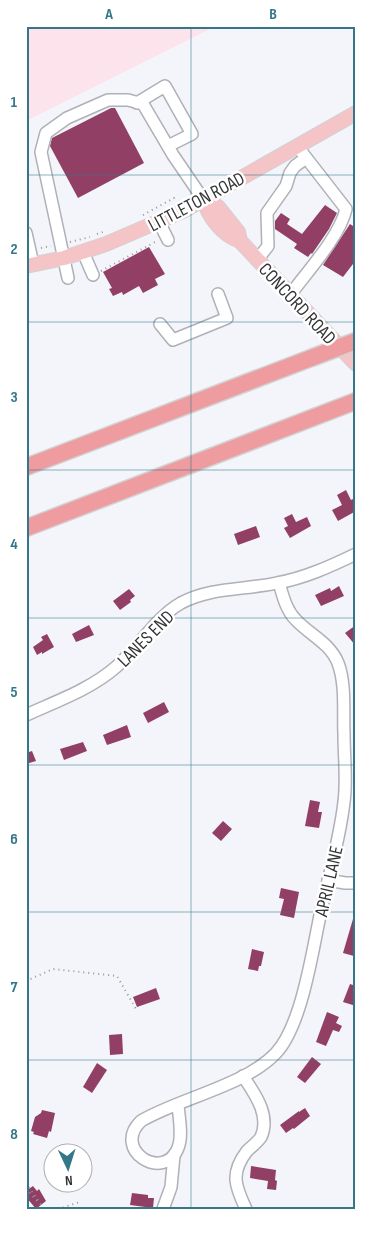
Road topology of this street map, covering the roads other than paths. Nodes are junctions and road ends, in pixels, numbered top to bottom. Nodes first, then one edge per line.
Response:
1 (137, 103) junction
2 (356, 113) edge
3 (168, 146) junction
4 (297, 146) junction
5 (306, 158) junction
6 (203, 199) junction
7 (158, 222) junction
8 (26, 233) edge
9 (167, 238) road end
10 (63, 251) junction
11 (83, 252) junction
12 (258, 260) junction
13 (30, 265) edge
14 (93, 275) road end
15 (68, 278) dead end
16 (218, 294) dead end
17 (290, 295) junction
18 (160, 324) dead end
19 (356, 341) edge
20 (356, 364) edge
21 (353, 402) edge
22 (26, 467) edge
23 (26, 528) edge
24 (356, 554) edge
25 (278, 583) junction
26 (26, 715) edge
27 (328, 880) junction
28 (356, 883) edge
29 (243, 1076) junction
30 (178, 1105) junction
31 (174, 1155) junction
32 (163, 1209) edge
33 (246, 1209) edge

1 - 3 street
1 - 3 street
1 - 10 street
2 - 4 main road, LITTLETON ROAD
3 - 6 street
4 - 5 street
4 - 6 main road, LITTLETON ROAD
5 - 12 street
5 - 17 street
6 - 7 main road, LITTLETON ROAD
6 - 12 main road, CONCORD ROAD
7 - 9 street
7 - 11 main road, LITTLETON ROAD
8 - 13 street
10 - 11 main road, LITTLETON ROAD
10 - 13 main road, LITTLETON ROAD
10 - 15 street
11 - 14 street
12 - 17 main road, CONCORD ROAD
16 - 18 street
17 - 20 main road, CONCORD ROAD
19 - 22 highway, bridge
21 - 23 highway
24 - 25 street, LANES END
25 - 26 street, LANES END
25 - 27 street, APRIL LANE
27 - 28 street
27 - 29 street, APRIL LANE
29 - 30 street, APRIL LANE
29 - 33 street
30 - 31 street
30 - 31 street, APRIL LANE
31 - 32 street

